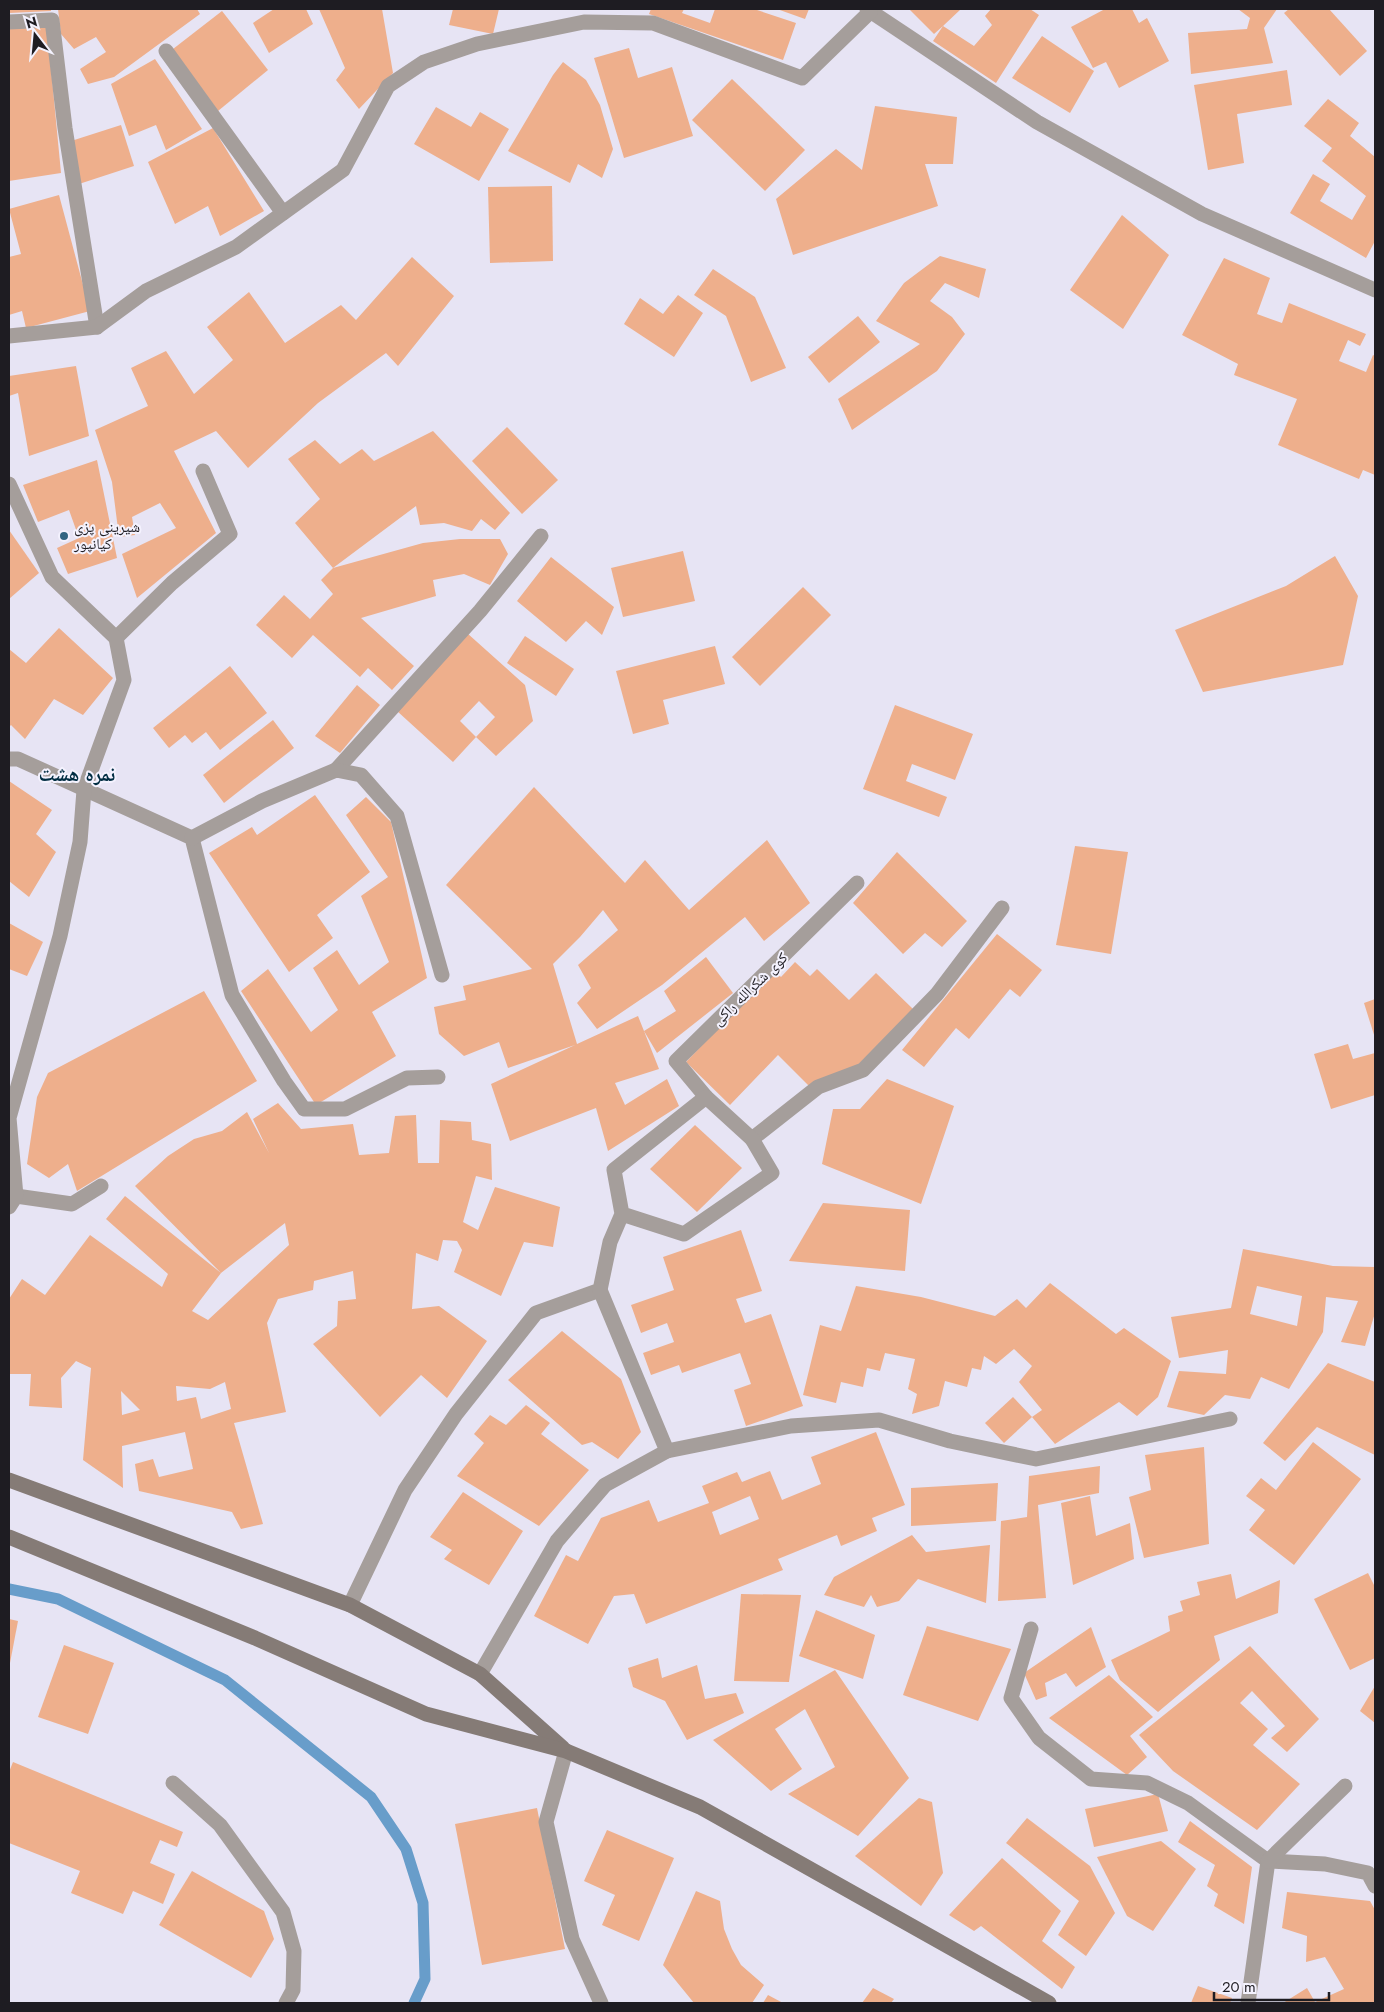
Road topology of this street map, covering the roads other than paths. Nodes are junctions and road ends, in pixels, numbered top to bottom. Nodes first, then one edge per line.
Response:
1 (868, 11) edge
2 (9, 22) edge
3 (166, 51) dead end
4 (283, 213) junction
5 (1375, 290) edge
6 (97, 327) junction
7 (9, 336) edge
8 (203, 471) dead end
9 (9, 484) edge
10 (541, 536) dead end
11 (116, 638) junction
12 (9, 758) edge
13 (336, 770) junction
14 (84, 790) junction
15 (192, 838) junction
16 (857, 883) dead end
17 (1002, 908) dead end
18 (442, 975) dead end
19 (438, 1077) dead end
20 (706, 1097) junction
21 (752, 1139) junction
22 (101, 1186) dead end
23 (13, 1201) edge
24 (622, 1214) junction
25 (600, 1290) junction
26 (1230, 1419) dead end
27 (667, 1451) junction
28 (9, 1480) edge
29 (9, 1537) edge
30 (350, 1605) junction
31 (1031, 1629) dead end
32 (480, 1674) junction
33 (566, 1751) junction
34 (173, 1783) dead end
35 (1345, 1786) dead end
36 (1268, 1861) junction
37 (1375, 1886) edge
38 (286, 2003) edge
39 (601, 2003) edge
40 (1049, 2003) edge
41 (1248, 2003) edge

1 - 4 street
1 - 5 street
2 - 6 street
3 - 4 street
4 - 6 street
6 - 7 street
8 - 11 street
9 - 11 street
10 - 13 street
11 - 14 street
12 - 14 street
13 - 15 street
13 - 18 street
14 - 15 street
14 - 23 street
15 - 19 street
16 - 20 street, کوی شکرالله راکی
17 - 21 street
20 - 21 street
20 - 24 street
21 - 24 street
22 - 23 street
24 - 25 street
25 - 27 street
25 - 30 street
26 - 27 street
27 - 32 street
28 - 30 main road
29 - 33 main road
30 - 32 main road
31 - 36 street
32 - 33 main road
33 - 39 street
33 - 40 main road
34 - 38 street
35 - 36 street
36 - 37 street
36 - 41 street

